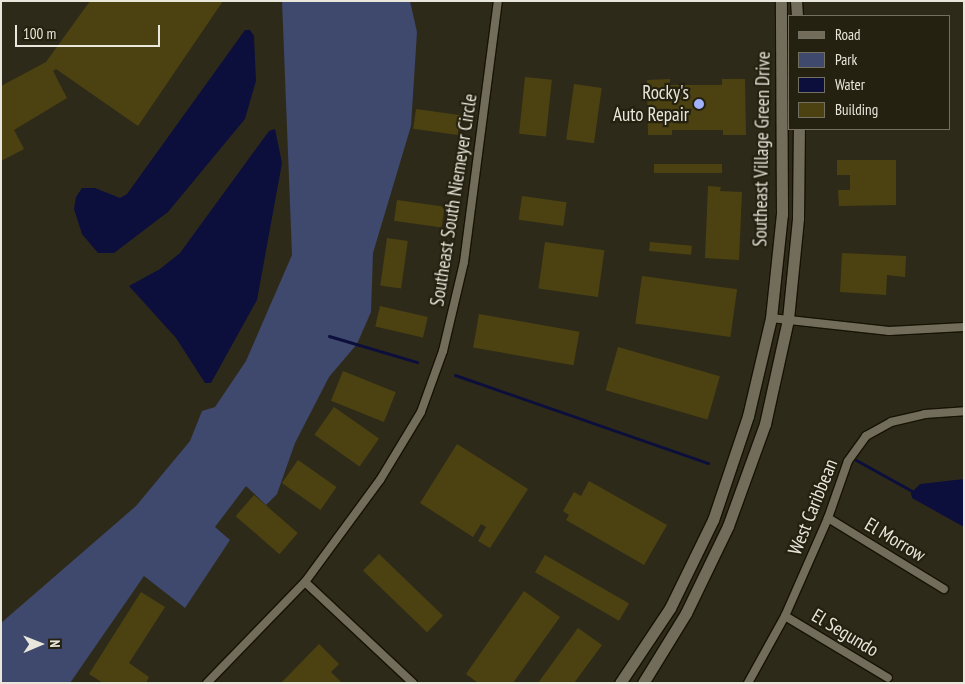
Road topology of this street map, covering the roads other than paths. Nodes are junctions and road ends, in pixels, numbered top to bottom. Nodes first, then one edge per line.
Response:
1 (498, 1) edge
2 (781, 1) edge
3 (796, 1) edge
4 (797, 15) edge
5 (799, 130) edge
6 (771, 318) junction
7 (788, 319) junction
8 (964, 328) edge
9 (964, 411) edge
10 (828, 518) junction
11 (305, 582) junction
12 (944, 589) dead end
13 (785, 616) junction
14 (888, 678) dead end
15 (207, 683) edge
16 (413, 683) edge
17 (620, 683) edge
18 (643, 683) edge
19 (748, 683) edge

1 - 11 street, Southeast South Niemeyer Circle
2 - 6 street, Southeast Village Green Drive
3 - 4 street
5 - 7 street, Southeast Village Green Drive
6 - 7 street
6 - 17 street, Southeast Village Green Drive
7 - 8 street
7 - 18 street, Southeast Village Green Drive
9 - 10 street, West Caribbean
10 - 12 street, El Morrow
10 - 13 street, West Caribbean
11 - 15 street, Southeast South Niemeyer Circle
11 - 16 street
13 - 14 street, El Segundo
13 - 19 street, West Caribbean

